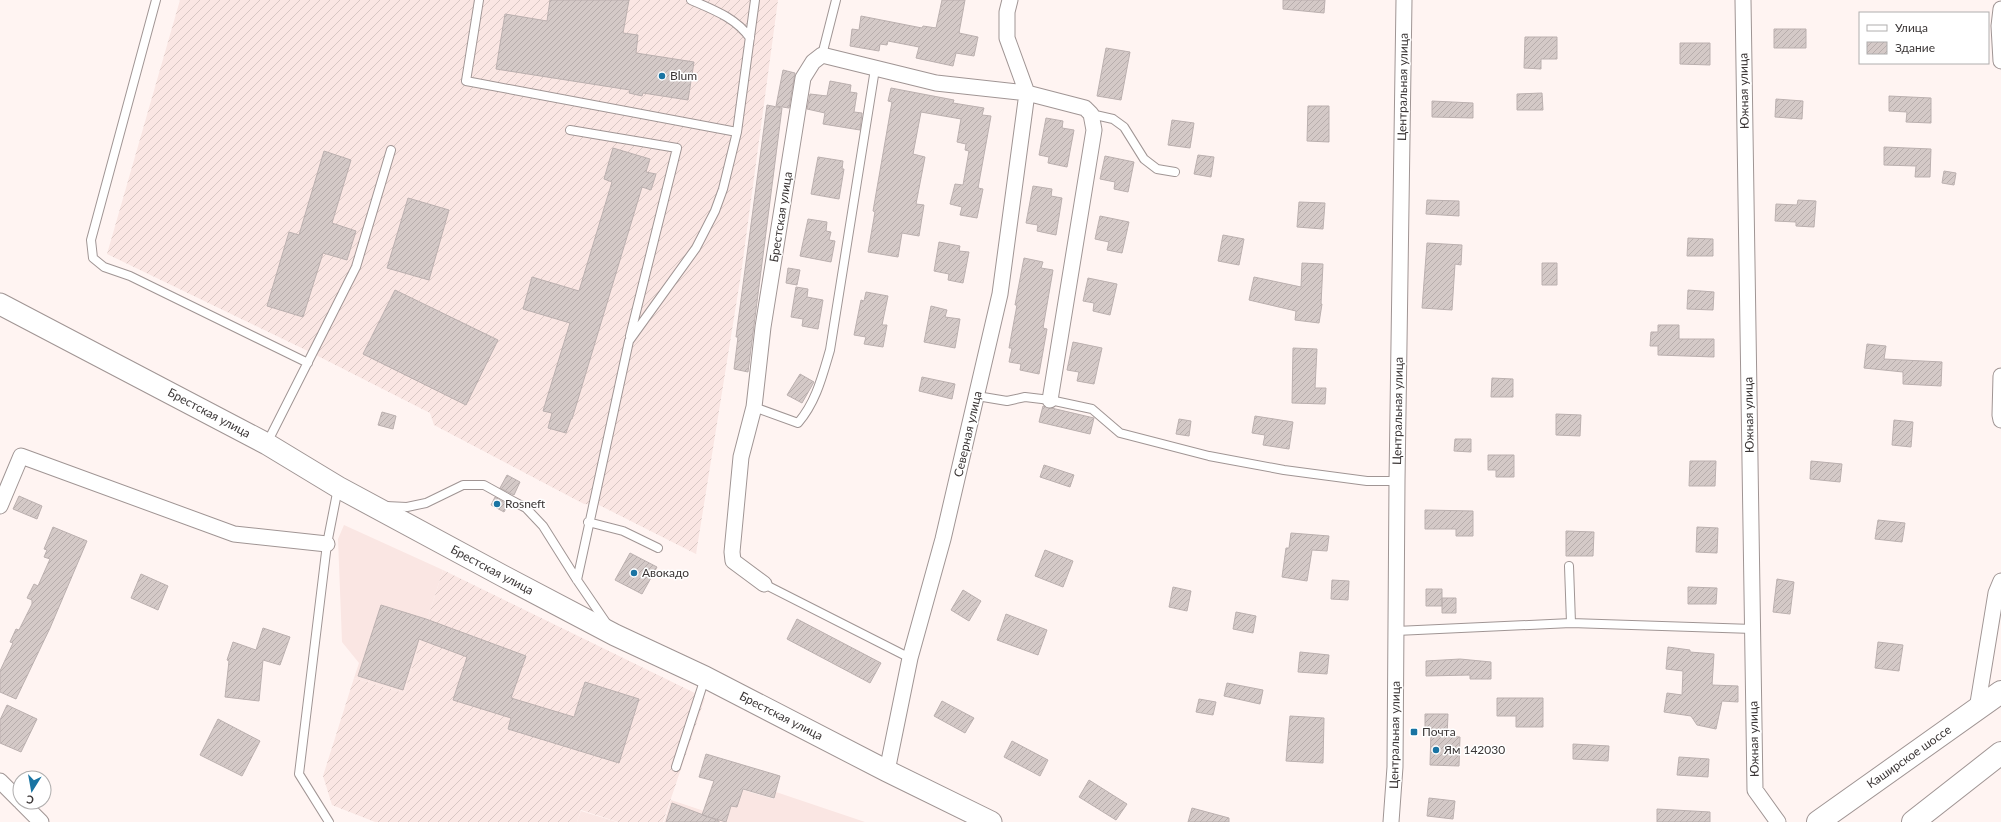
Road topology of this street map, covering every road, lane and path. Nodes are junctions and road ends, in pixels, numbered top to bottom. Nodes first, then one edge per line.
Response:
1 (156, 0) edge
2 (478, 0) edge
3 (691, 0) edge
4 (755, 0) edge
5 (836, 0) edge
6 (1010, 0) edge
7 (1404, 0) edge
8 (1743, 0) edge
9 (2001, 9) edge
10 (750, 38) junction
11 (822, 55) junction
12 (2001, 61) edge
13 (875, 69) junction
14 (1030, 93) junction
15 (1091, 114) junction
16 (570, 130) dead end
17 (738, 132) junction
18 (391, 150) dead end
19 (1175, 172) dead end
20 (0, 304) edge
21 (629, 340) junction
22 (308, 363) junction
23 (2001, 376) edge
24 (977, 396) junction
25 (1050, 400) junction
26 (754, 407) junction
27 (2001, 420) edge
28 (267, 444) junction
29 (1397, 481) junction
30 (338, 487) junction
31 (369, 502) junction
32 (0, 506) edge
33 (588, 522) junction
34 (327, 544) junction
35 (658, 548) dead end
36 (1569, 566) dead end
37 (576, 580) junction
38 (2001, 581) edge
39 (764, 584) joint
40 (1571, 623) junction
41 (1753, 629) junction
42 (1396, 631) junction
43 (615, 635) junction
44 (910, 658) junction
45 (705, 677) junction
46 (2001, 693) edge
47 (1977, 709) junction
48 (2001, 753) edge
49 (676, 767) dead end
50 (886, 771) junction
51 (0, 781) edge
52 (12, 792) edge
53 (29, 810) edge
54 (40, 822) edge
55 (330, 822) edge
56 (991, 822) edge
57 (1391, 822) edge
58 (1778, 822) edge
59 (1818, 822) edge
60 (1913, 822) edge

1 - 22 lane
2 - 17 lane
3 - 10 lane
4 - 10 lane
5 - 11 lane
6 - 14 street
7 - 29 street, Центральная улица
8 - 41 street, Южная улица
9 - 12 street
10 - 17 lane
11 - 13 street
11 - 26 street, Брестская улица
13 - 14 street
13 - 26 lane
14 - 15 street
14 - 24 street, Северная улица
15 - 19 lane
15 - 25 street
16 - 21 lane
17 - 21 lane
18 - 22 lane
20 - 28 main road, Брестская улица
21 - 33 lane
22 - 28 lane
23 - 27 street
24 - 25 lane
24 - 44 street, Северная улица
25 - 29 lane
26 - 39 street, Брестская улица
28 - 30 main road, Брестская улица
29 - 42 street, Центральная улица
30 - 31 main road, Брестская улица
30 - 34 lane
31 - 37 lane
31 - 43 main road, Брестская улица
32 - 34 street
33 - 35 lane
33 - 37 lane
34 - 55 lane
36 - 40 lane
37 - 43 lane
38 - 47 street
39 - 44 lane
40 - 41 lane
40 - 42 lane
41 - 58 street, Южная улица
42 - 57 street, Центральная улица
43 - 45 main road, Брестская улица
44 - 50 street, Северная улица
45 - 49 lane
45 - 50 main road, Брестская улица
46 - 47 main road, Каширское шоссе
47 - 59 main road, Каширское шоссе
48 - 60 main road
50 - 56 main road, Брестская улица
51 - 52 street
53 - 54 street

